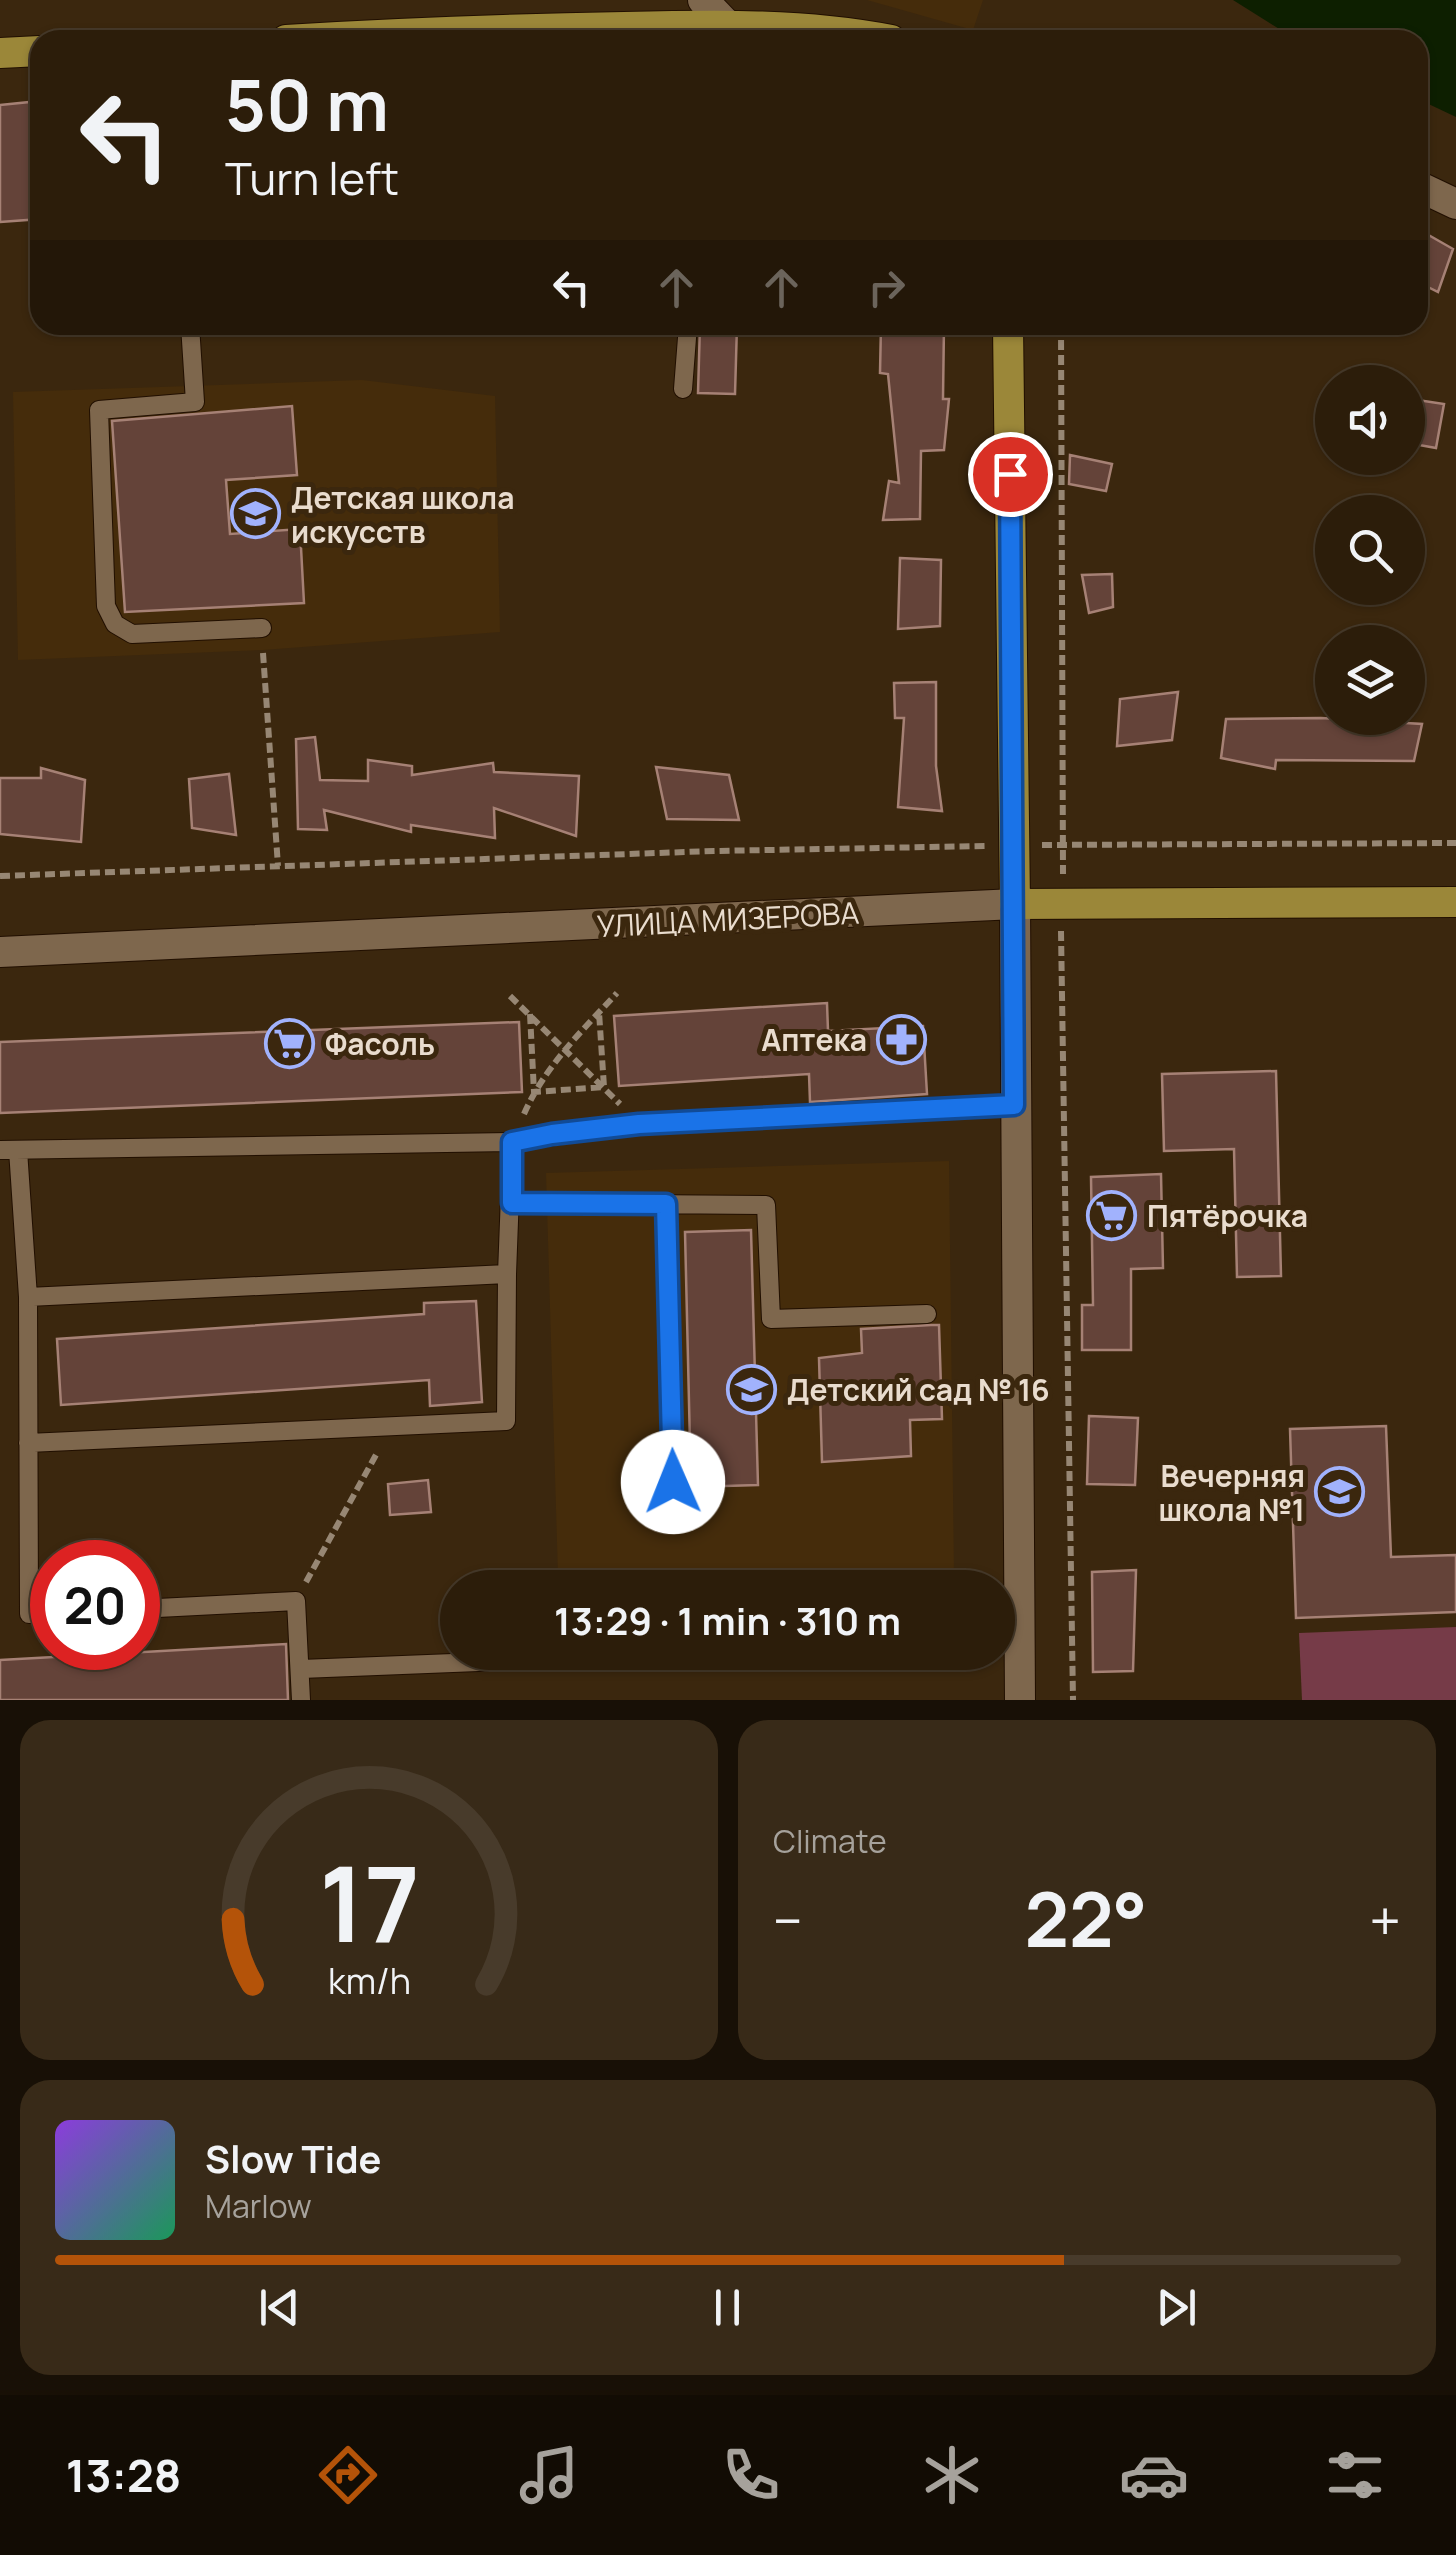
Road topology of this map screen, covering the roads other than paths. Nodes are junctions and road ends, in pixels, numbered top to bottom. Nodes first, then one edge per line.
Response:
1 (702, 0) edge
2 (727, 25) junction
3 (462, 30) edge
4 (766, 30) edge
5 (30, 52) edge
6 (0, 53) edge
7 (1428, 191) edge
8 (1456, 204) edge
9 (191, 335) edge
10 (687, 335) edge
11 (1008, 335) edge
12 (684, 390) dead end
13 (262, 628) road end
14 (1456, 902) edge
15 (1015, 904) junction
16 (0, 952) edge
17 (1014, 1105) junction
18 (512, 1142) junction
19 (9, 1150) edge
20 (512, 1203) junction
21 (666, 1204) junction
22 (507, 1274) junction
23 (28, 1297) junction
24 (927, 1314) dead end
25 (28, 1443) junction
26 (673, 1482) dead end
27 (1008, 1570) edge
28 (160, 1607) edge
29 (30, 1614) edge
30 (1015, 1661) edge
31 (440, 1664) edge
32 (300, 1669) junction
33 (301, 1700) edge
34 (1020, 1700) edge

1 - 2 main road
2 - 3 main road
2 - 4 main road
5 - 6 main road
7 - 8 main road
9 - 13 lane
10 - 12 lane
11 - 15 main road
14 - 15 main road, УЛИЦА МИЗЕРОВА
15 - 16 main road, УЛИЦА МИЗЕРОВА
15 - 17 main road
17 - 18 lane
17 - 27 main road
18 - 19 lane
18 - 20 lane
19 - 23 lane
20 - 21 lane
20 - 22 lane
21 - 24 lane
21 - 26 lane
22 - 23 lane
22 - 25 lane
23 - 25 lane
25 - 29 lane
28 - 32 lane
30 - 34 main road
31 - 32 lane
32 - 33 lane

